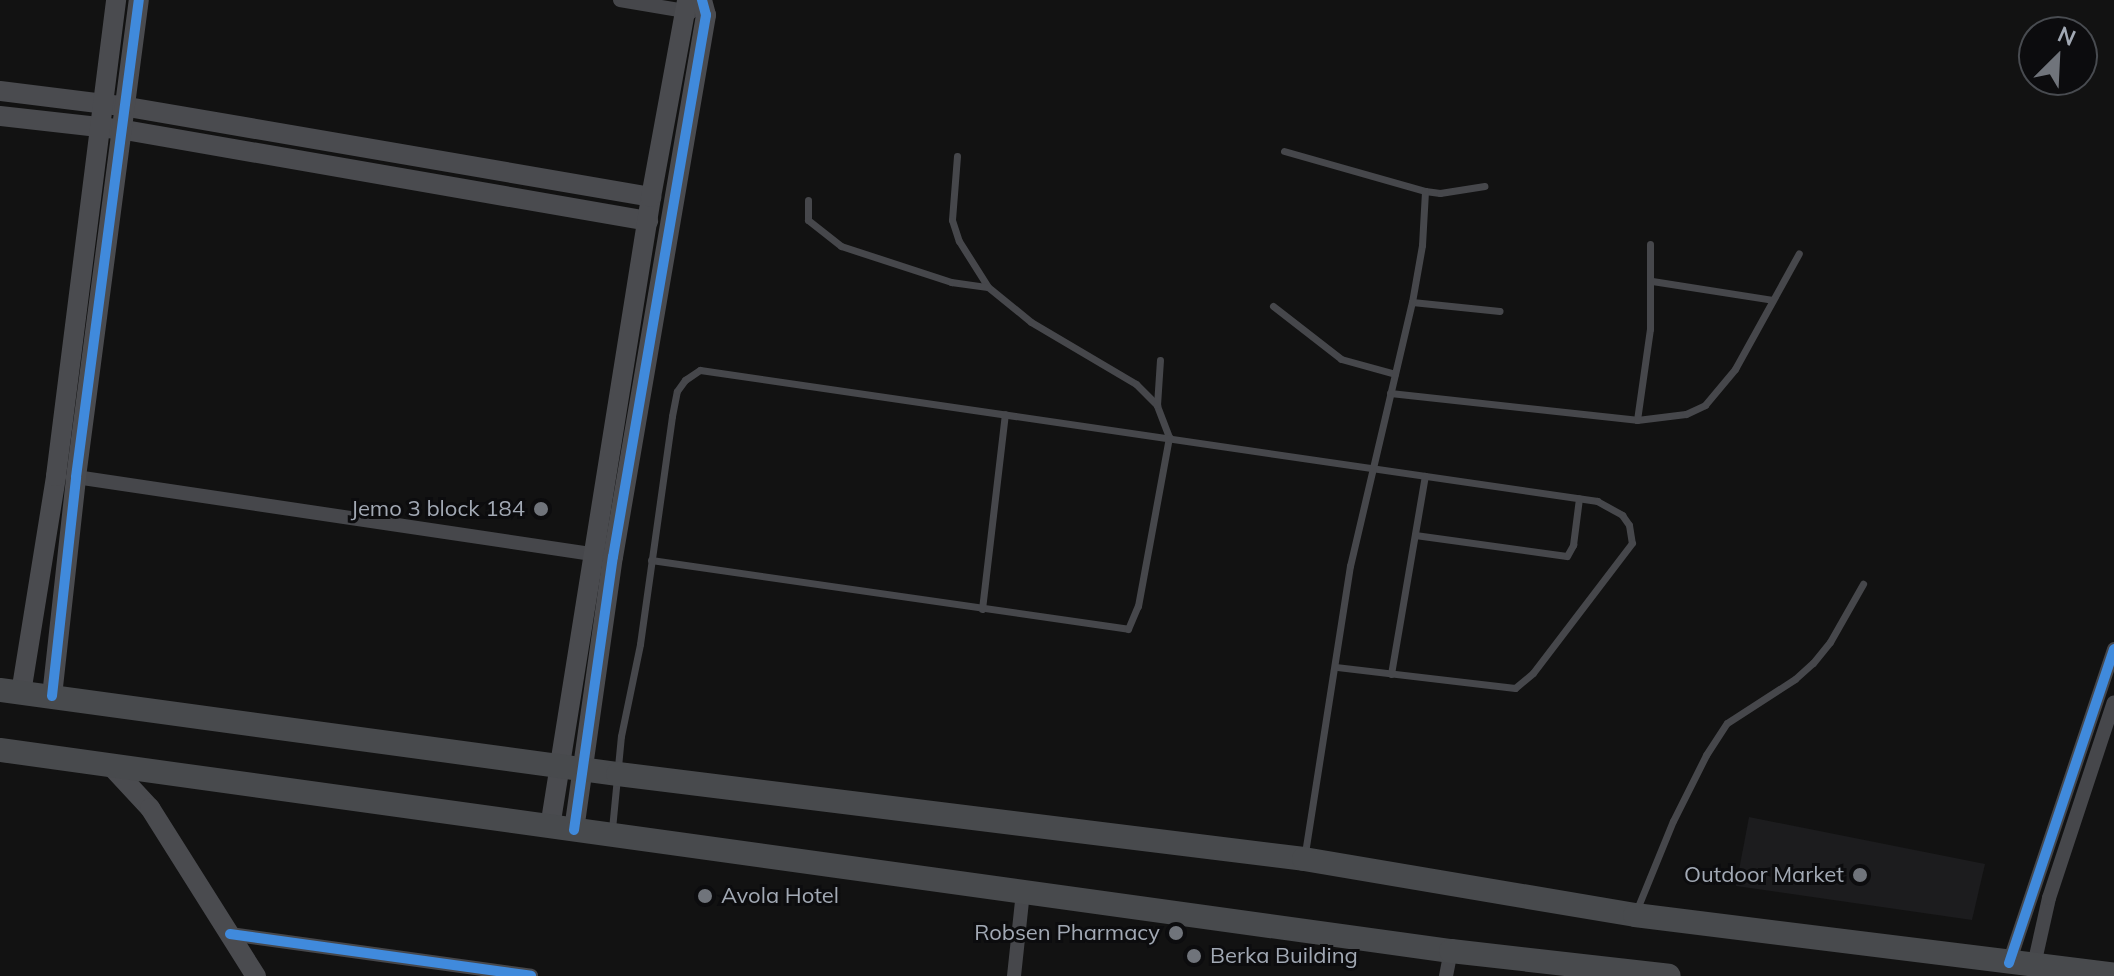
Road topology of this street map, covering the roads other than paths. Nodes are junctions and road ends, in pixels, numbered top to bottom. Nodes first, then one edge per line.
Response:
1 (116, 0) edge
2 (139, 0) edge
3 (620, 0) edge
4 (685, 5) edge
5 (704, 8) edge
6 (0, 91) edge
7 (103, 104) junction
8 (128, 107) junction
9 (0, 116) edge
10 (100, 127) junction
11 (125, 130) junction
12 (1284, 151) dead end
13 (957, 156) dead end
14 (455, 163) junction
15 (452, 186) junction
16 (1484, 186) dead end
17 (1425, 191) junction
18 (651, 197) junction
19 (808, 200) dead end
20 (648, 221) junction
21 (1650, 244) dead end
22 (1799, 253) dead end
23 (1652, 281) junction
24 (988, 287) junction
25 (1773, 300) junction
26 (1412, 302) junction
27 (1273, 306) dead end
28 (1500, 311) dead end
29 (1160, 360) dead end
30 (1395, 374) junction
31 (1390, 393) junction
32 (1157, 405) junction
33 (1005, 414) junction
34 (1637, 420) junction
35 (1169, 437) junction
36 (1371, 467) junction
37 (1425, 476) junction
38 (76, 477) junction
39 (1579, 498) junction
40 (1415, 535) junction
41 (592, 554) junction
42 (651, 560) junction
43 (1863, 584) dead end
44 (982, 609) junction
45 (2114, 649) edge
46 (1335, 667) junction
47 (1391, 674) junction
48 (11, 692) edge
49 (52, 696) junction
50 (2114, 702) edge
51 (0, 750) edge
52 (110, 765) junction
53 (570, 767) junction
54 (156, 770) junction
55 (618, 774) junction
56 (150, 808) junction
57 (562, 828) junction
58 (611, 835) junction
59 (1304, 859) junction
60 (1023, 892) junction
61 (1635, 915) junction
62 (230, 934) junction
63 (1451, 951) junction
64 (2007, 970) edge
65 (2033, 970) edge
66 (1616, 973) edge
67 (508, 974) edge
68 (2114, 975) edge
69 (256, 976) edge
70 (531, 976) edge
71 (1014, 976) edge
72 (1446, 976) edge
73 (1669, 976) edge

1 - 7 street
2 - 8 street
3 - 4 street
4 - 5 street
4 - 18 street
5 - 53 street
6 - 7 street
7 - 8 street
7 - 10 street
8 - 11 street
8 - 14 street
9 - 10 street
10 - 11 street
10 - 48 street
11 - 15 street
11 - 38 street
12 - 17 lane
13 - 24 lane
14 - 15 street
14 - 18 street
15 - 20 street
16 - 17 lane
17 - 26 lane
18 - 20 street
19 - 24 lane
20 - 41 street
21 - 23 lane
22 - 25 lane
23 - 25 lane
23 - 34 lane
24 - 32 lane
25 - 34 lane
26 - 28 lane
26 - 30 lane
27 - 30 lane
29 - 32 lane
30 - 31 lane
31 - 34 lane
31 - 36 lane
32 - 35 lane
33 - 35 lane
33 - 42 lane
33 - 44 lane
35 - 36 lane
35 - 44 lane
36 - 37 lane
36 - 46 lane
37 - 39 lane
37 - 40 lane
38 - 41 street
38 - 49 street
39 - 40 lane
39 - 47 lane
40 - 47 lane
41 - 53 street
42 - 44 lane
42 - 55 lane
43 - 61 lane
45 - 64 street
46 - 47 lane
46 - 59 lane
48 - 49 main road
49 - 53 main road
50 - 65 street
51 - 52 main road
52 - 54 main road
52 - 56 street
53 - 55 main road
53 - 57 street
54 - 56 street
54 - 57 main road
55 - 58 lane
55 - 59 main road
56 - 62 street
57 - 58 main road
58 - 60 main road
59 - 61 main road
60 - 63 main road
60 - 71 street
61 - 64 main road
62 - 67 street
62 - 69 street
63 - 66 main road
63 - 72 street
64 - 65 main road
65 - 68 main road
66 - 73 main road
67 - 70 street

